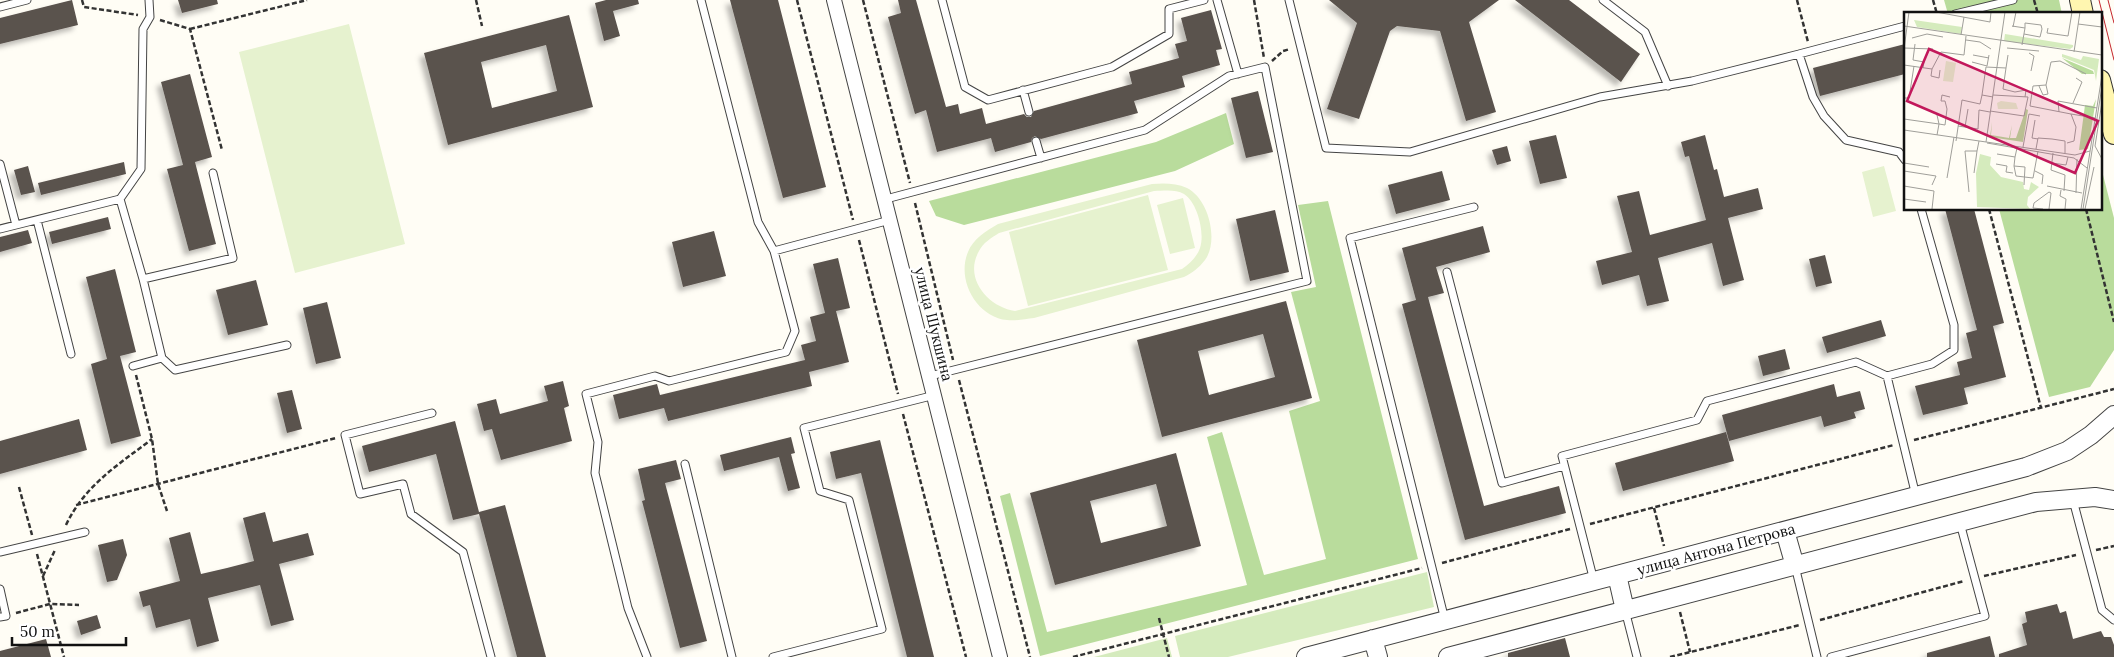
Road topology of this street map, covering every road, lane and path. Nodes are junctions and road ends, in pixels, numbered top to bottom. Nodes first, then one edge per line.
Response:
1 (27, 0) edge
2 (82, 0) edge
3 (149, 0) edge
4 (307, 0) edge
5 (476, 0) edge
6 (701, 0) edge
7 (797, 0) edge
8 (834, 0) edge
9 (863, 0) edge
10 (942, 0) edge
11 (1204, 0) edge
12 (1217, 0) edge
13 (1254, 0) edge
14 (1289, 0) edge
15 (1603, 0) edge
16 (1797, 0) edge
17 (2013, 0) edge
18 (0, 7) edge
19 (1963, 12) edge
20 (150, 17) junction
21 (482, 26) dead end
22 (1904, 26) edge
23 (190, 30) junction
24 (1300, 46) junction
25 (1811, 51) junction
26 (1799, 54) junction
27 (1265, 67) junction
28 (1238, 74) junction
29 (1668, 86) junction
30 (2102, 88) edge
31 (1023, 90) junction
32 (1029, 112) dead end
33 (2114, 134) edge
34 (1036, 141) dead end
35 (222, 150) dead end
36 (1041, 158) junction
37 (1904, 159) edge
38 (0, 164) edge
39 (213, 173) dead end
40 (912, 193) junction
41 (120, 199) junction
42 (886, 199) junction
43 (1474, 207) dead end
44 (1921, 210) edge
45 (1988, 210) edge
46 (2086, 210) edge
47 (37, 220) junction
48 (891, 220) junction
49 (16, 225) junction
50 (0, 229) edge
51 (856, 229) junction
52 (774, 251) junction
53 (1447, 272) dead end
54 (143, 279) junction
55 (2114, 322) edge
56 (287, 345) dead end
57 (71, 354) dead end
58 (162, 358) junction
59 (133, 366) joint
60 (956, 369) junction
61 (930, 376) junction
62 (1887, 376) junction
63 (2114, 389) edge
64 (935, 395) junction
65 (901, 404) junction
66 (2041, 408) junction
67 (432, 413) dead end
68 (2114, 415) edge
69 (345, 435) junction
70 (152, 439) junction
71 (1903, 443) junction
72 (685, 464) dead end
73 (1564, 466) junction
74 (158, 484) junction
75 (19, 487) dead end
76 (1916, 496) junction
77 (2072, 498) junction
78 (2114, 500) edge
79 (76, 505) junction
80 (167, 511) dead end
81 (1960, 523) junction
82 (1580, 527) junction
83 (1785, 531) junction
84 (85, 532) dead end
85 (60, 538) junction
86 (35, 544) junction
87 (2114, 546) edge
88 (0, 552) edge
89 (2087, 552) junction
90 (1432, 565) junction
91 (1794, 566) junction
92 (1617, 575) junction
93 (42, 576) junction
94 (1975, 578) junction
95 (1594, 581) junction
96 (0, 589) edge
97 (50, 604) junction
98 (79, 604) dead end
99 (1625, 610) junction
100 (3, 616) edge
101 (1159, 618) dead end
102 (1446, 620) junction
103 (2114, 620) edge
104 (1809, 623) junction
105 (1163, 633) junction
106 (1373, 640) junction
107 (64, 657) edge
108 (491, 657) edge
109 (647, 657) edge
110 (732, 657) edge
111 (773, 657) edge
112 (966, 657) edge
113 (1000, 657) edge
114 (1030, 657) edge
115 (1073, 657) edge
116 (1169, 657) edge
117 (1306, 657) edge
118 (1378, 657) edge
119 (1448, 657) edge
120 (1637, 657) edge
121 (1670, 657) edge
122 (1818, 657) edge
123 (1831, 657) edge

1 - 18 lane
2 - 20 path
3 - 20 lane
4 - 23 path
5 - 21 path
6 - 52 lane
7 - 51 path
8 - 42 street, улица Шукшина
9 - 40 path
10 - 31 lane
11 - 31 lane
12 - 28 lane
13 - 27 path
14 - 24 lane
15 - 29 lane
16 - 25 path
17 - 19 lane
20 - 23 path
20 - 41 lane
22 - 25 lane
23 - 35 path
24 - 27 path
24 - 29 lane
25 - 26 lane
26 - 29 lane
26 - 37 lane
27 - 28 lane
27 - 60 lane
28 - 36 lane
30 - 33 main road
31 - 32 lane
34 - 36 lane
36 - 40 lane
38 - 49 lane
39 - 54 lane
40 - 42 lane
40 - 60 path
41 - 47 lane
41 - 54 lane
42 - 48 street, улица Шукшина
43 - 90 lane
44 - 62 lane
45 - 66 path
46 - 55 path
47 - 49 lane
47 - 57 lane
48 - 51 lane
48 - 61 street, улица Шукшина
49 - 50 lane
51 - 52 lane
51 - 65 path
52 - 109 lane
53 - 73 lane
54 - 58 lane
56 - 58 lane
58 - 59 lane
59 - 70 path
60 - 61 lane
60 - 114 path
61 - 64 street, улица Шукшина
62 - 71 lane
62 - 73 lane
63 - 66 path
64 - 65 lane
64 - 113 street, улица Шукшина
65 - 111 lane
65 - 112 path
66 - 71 path
67 - 69 lane
68 - 76 street, улица Антона Петрова
69 - 74 path
69 - 108 lane
70 - 74 path
70 - 79 path
71 - 76 lane
71 - 82 path
72 - 110 lane
73 - 82 lane
74 - 79 path
74 - 80 path
75 - 86 path
76 - 83 street, улица Антона Петрова
77 - 78 street
77 - 81 street
77 - 89 lane
79 - 85 path
81 - 91 street
81 - 94 lane
82 - 90 path
82 - 95 lane
83 - 91 street
83 - 92 street, улица Антона Петрова
84 - 85 lane
85 - 86 lane
85 - 93 path
86 - 88 lane
86 - 93 path
87 - 89 path
89 - 94 path
89 - 103 lane
90 - 102 lane
90 - 105 path
91 - 99 street
91 - 104 lane
92 - 95 street, улица Антона Петрова
92 - 99 street
93 - 97 path
94 - 104 path
94 - 123 lane
95 - 102 street, улица Антона Петрова
96 - 100 lane
97 - 98 path
97 - 100 path
97 - 107 path
99 - 119 street
99 - 120 lane
101 - 105 path
102 - 106 street, улица Антона Петрова
104 - 121 path
104 - 122 lane
105 - 115 path
105 - 116 path
106 - 117 street, улица Антона Петрова
106 - 118 street

